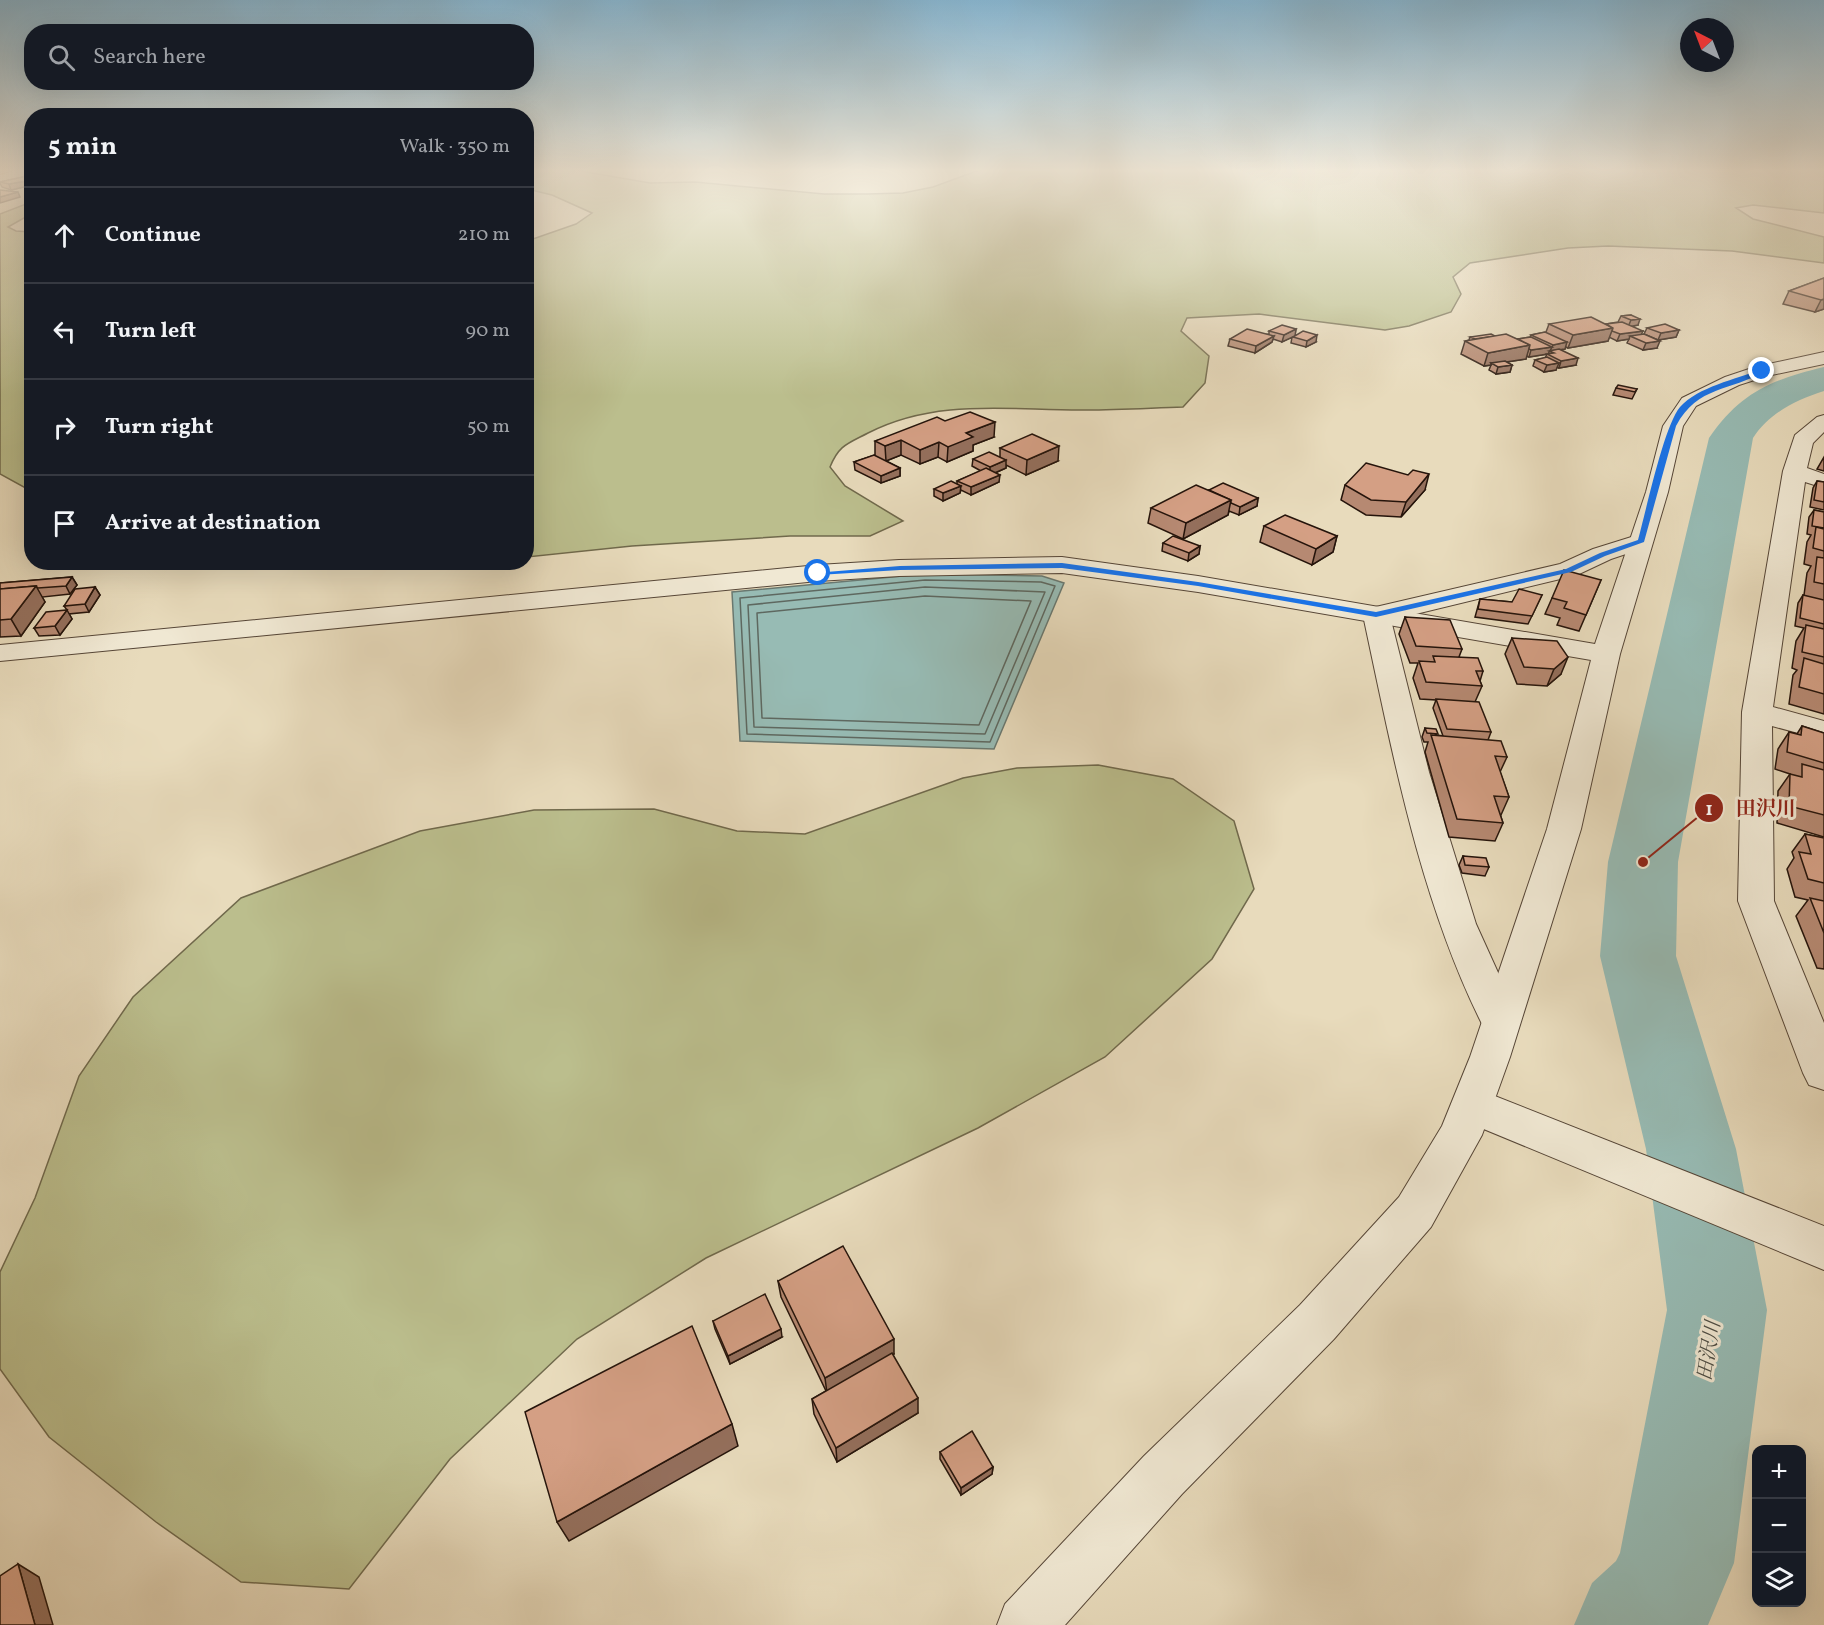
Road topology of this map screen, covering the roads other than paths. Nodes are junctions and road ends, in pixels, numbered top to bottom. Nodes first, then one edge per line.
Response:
1 (1824, 358) edge
2 (1824, 421) edge
3 (1794, 471) junction
4 (1824, 481) edge
5 (1641, 541) junction
6 (1376, 615) junction
7 (0, 653) edge
8 (1606, 654) junction
9 (1757, 712) junction
10 (1824, 731) edge
11 (1500, 1022) junction
12 (1824, 1073) edge
13 (1472, 1105) junction
14 (1824, 1248) edge
15 (1026, 1625) edge

1 - 5 street
2 - 3 street
3 - 4 street
3 - 9 street
5 - 6 street
5 - 8 street
6 - 7 street
6 - 8 street
6 - 11 street
8 - 11 street
9 - 10 street
9 - 12 street
11 - 13 street
13 - 14 street
13 - 15 street

